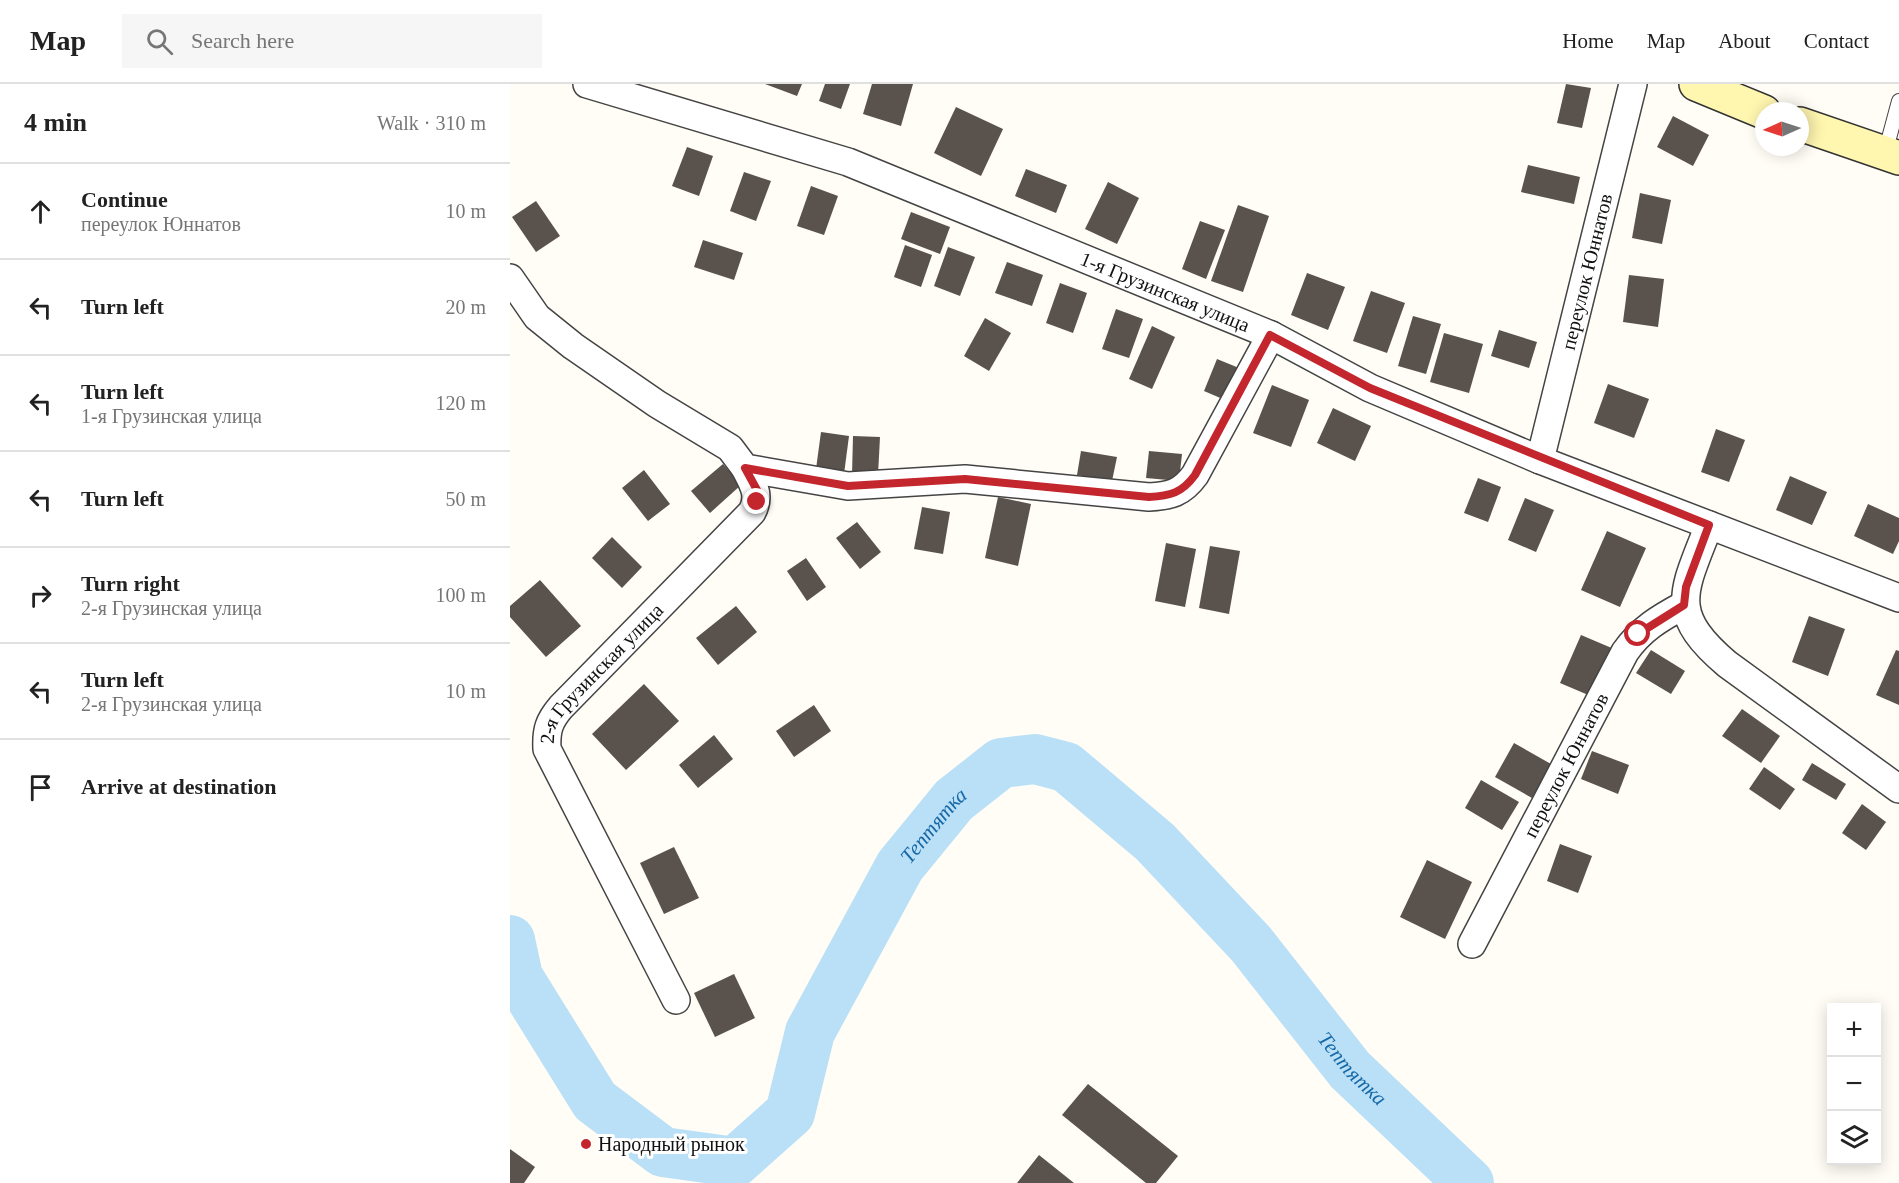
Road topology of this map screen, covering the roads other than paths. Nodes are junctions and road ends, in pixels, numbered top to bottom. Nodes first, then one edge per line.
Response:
1 (587, 84) edge
2 (1633, 84) edge
3 (1696, 84) edge
4 (1899, 101) edge
5 (1755, 108) edge
6 (1809, 127) edge
7 (1892, 156) edge
8 (510, 278) edge
9 (1270, 335) junction
10 (1540, 459) junction
11 (745, 468) junction
12 (1709, 525) junction
13 (1899, 597) edge
14 (1684, 605) junction
15 (1899, 789) edge
16 (1472, 944) dead end
17 (676, 1000) dead end

1 - 9 street, 1-я Грузинская улица
2 - 10 street, переулок Юннатов
3 - 5 main road
4 - 7 lane
6 - 7 main road
8 - 11 street, 2-я Грузинская улица
9 - 10 street, 1-я Грузинская улица
9 - 11 street
10 - 12 street, 1-я Грузинская улица
11 - 17 street, 2-я Грузинская улица
12 - 13 street, 1-я Грузинская улица
12 - 14 street
14 - 15 street
14 - 16 street, переулок Юннатов

